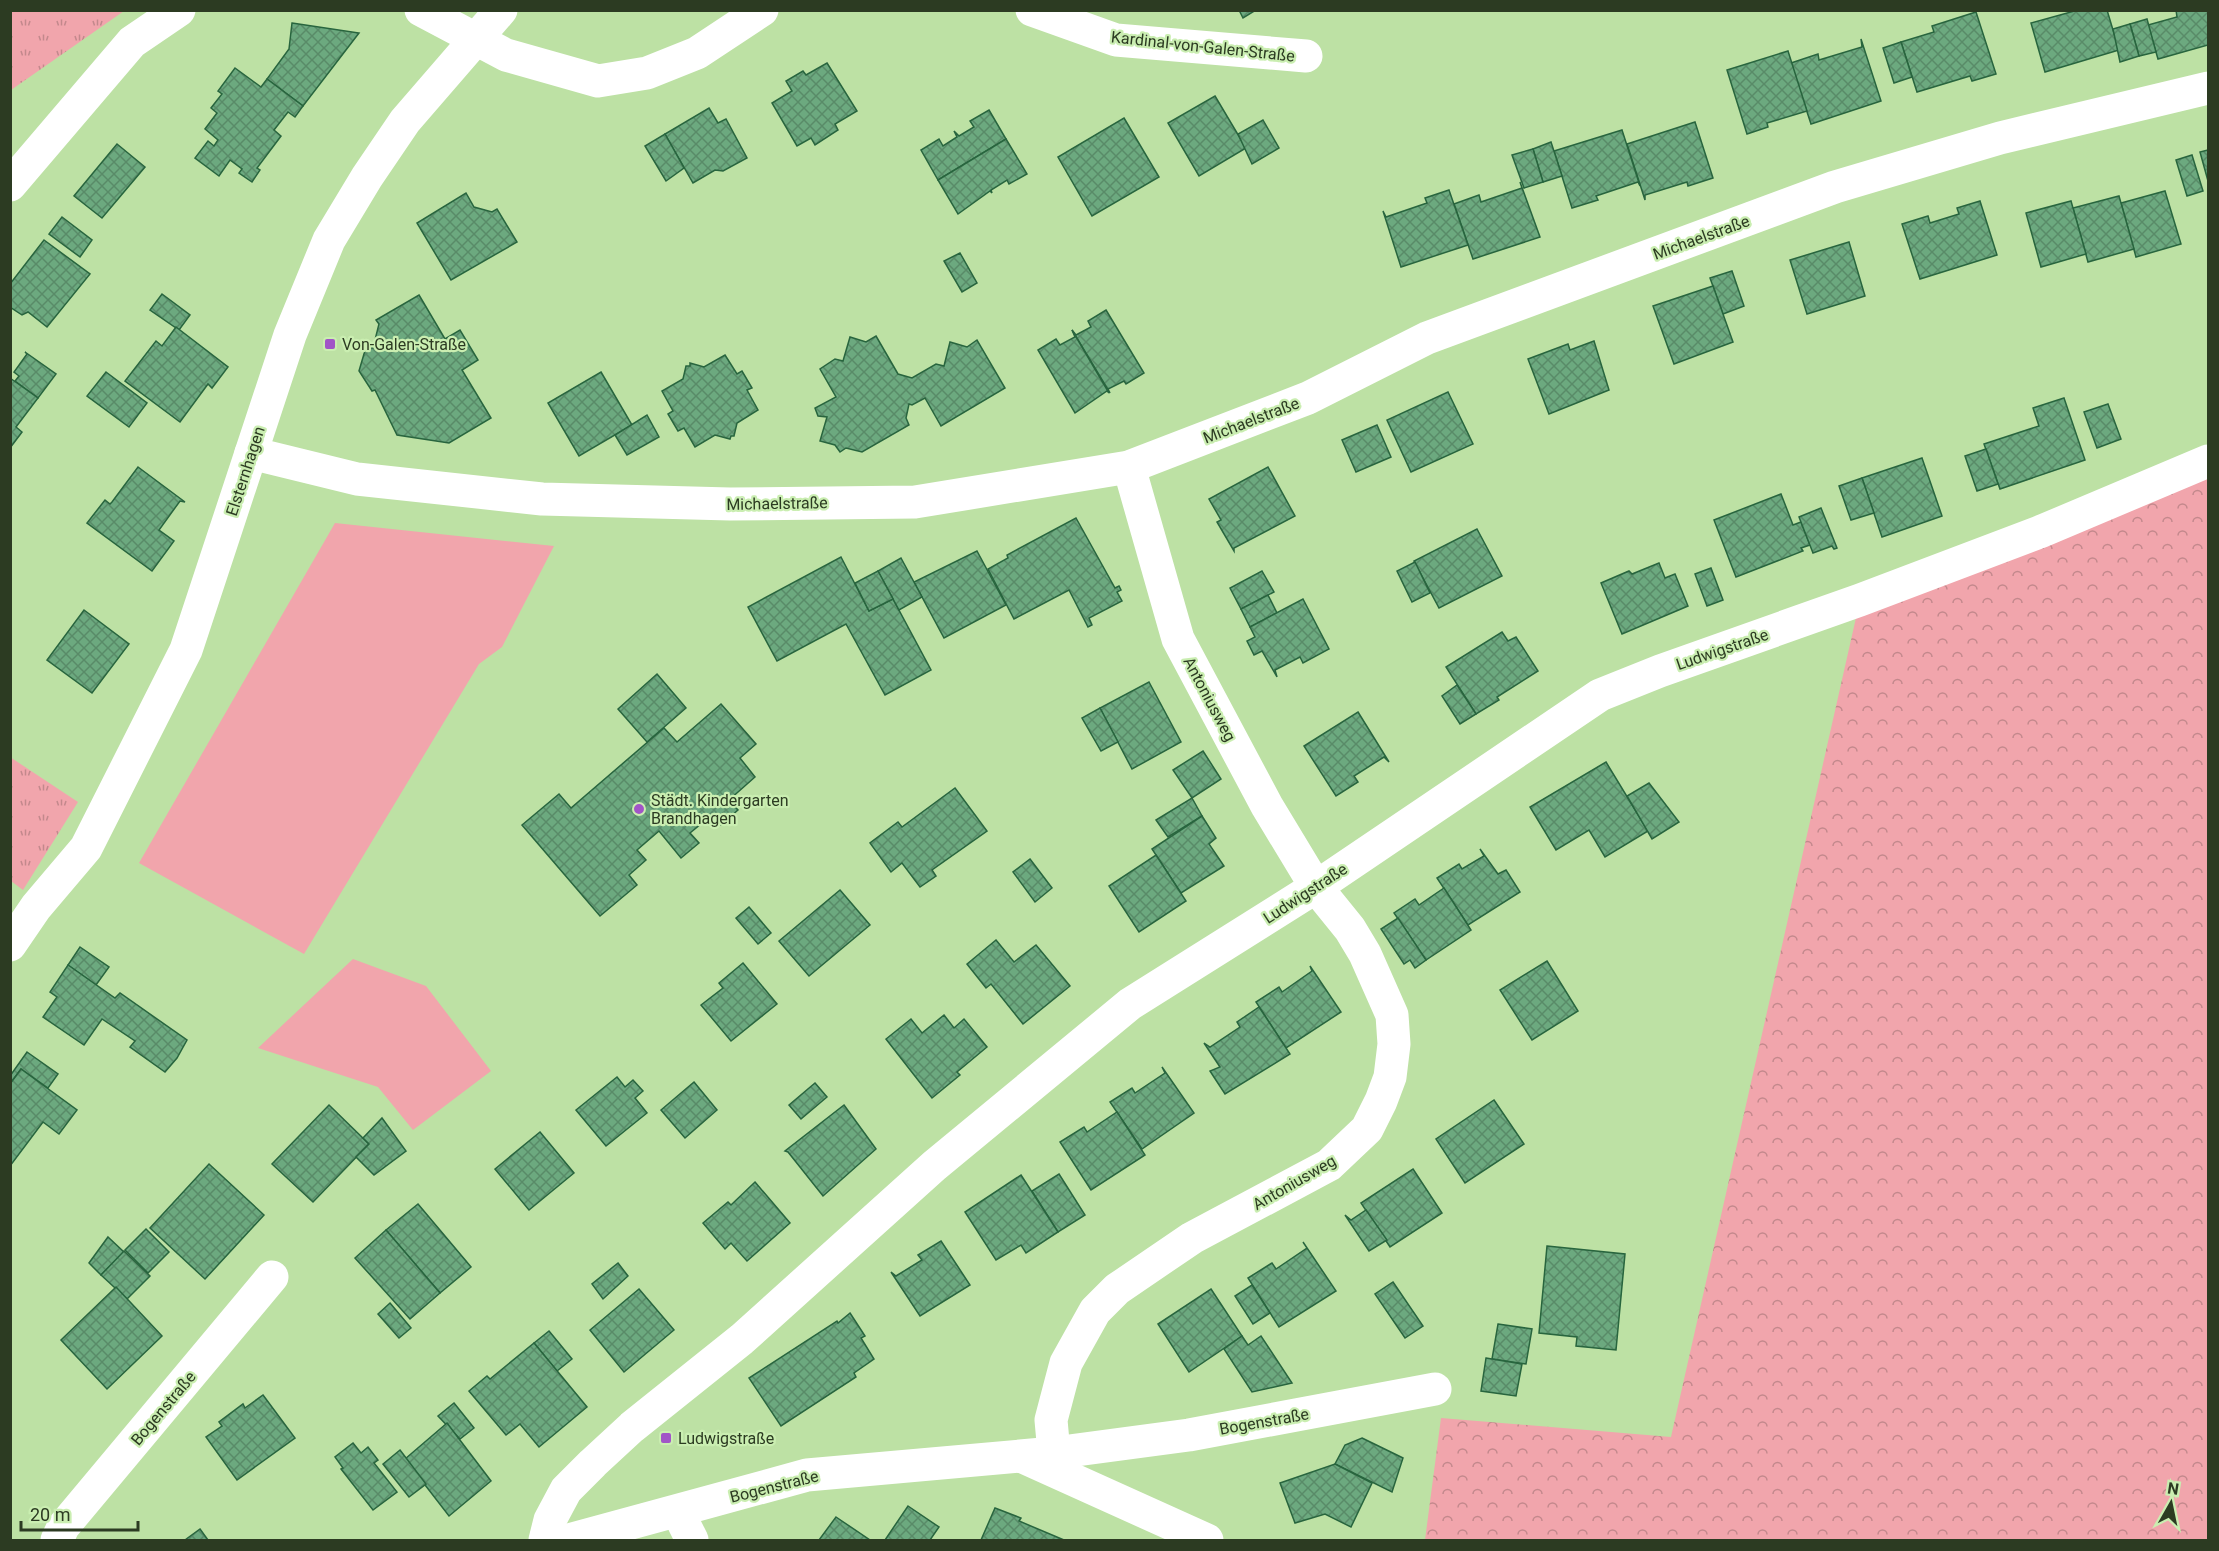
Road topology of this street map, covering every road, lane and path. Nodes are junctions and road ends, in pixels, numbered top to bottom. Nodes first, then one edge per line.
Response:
1 (179, 10) edge
2 (421, 10) edge
3 (501, 10) edge
4 (762, 10) edge
5 (1032, 10) edge
6 (474, 40) junction
7 (1306, 56) dead end
8 (2208, 88) edge
9 (10, 185) edge
10 (251, 453) junction
11 (2208, 461) edge
12 (1129, 467) junction
13 (1316, 887) junction
14 (10, 945) edge
15 (272, 1277) dead end
16 (1435, 1389) dead end
17 (1054, 1453) junction
18 (1020, 1456) junction
19 (685, 1526) edge
20 (57, 1540) edge
21 (545, 1540) edge
22 (569, 1540) edge
23 (1207, 1540) edge

1 - 9 street
2 - 6 street
3 - 6 street, Elsternhagen
4 - 6 street
5 - 7 street, Kardinal-von-Galen-Straße
6 - 10 street, Elsternhagen
8 - 12 street, Michaelstraße
10 - 12 street, Michaelstraße
10 - 14 street, Elsternhagen
11 - 13 street, Ludwigstraße
12 - 13 street, Antoniusweg
13 - 17 street, Antoniusweg
13 - 21 street, Ludwigstraße
15 - 20 street, Bogenstraße
16 - 17 street, Bogenstraße
17 - 18 street, Bogenstraße
18 - 19 street, Bogenstraße
18 - 23 street, Bogenstraße
19 - 22 street, Bogenstraße

